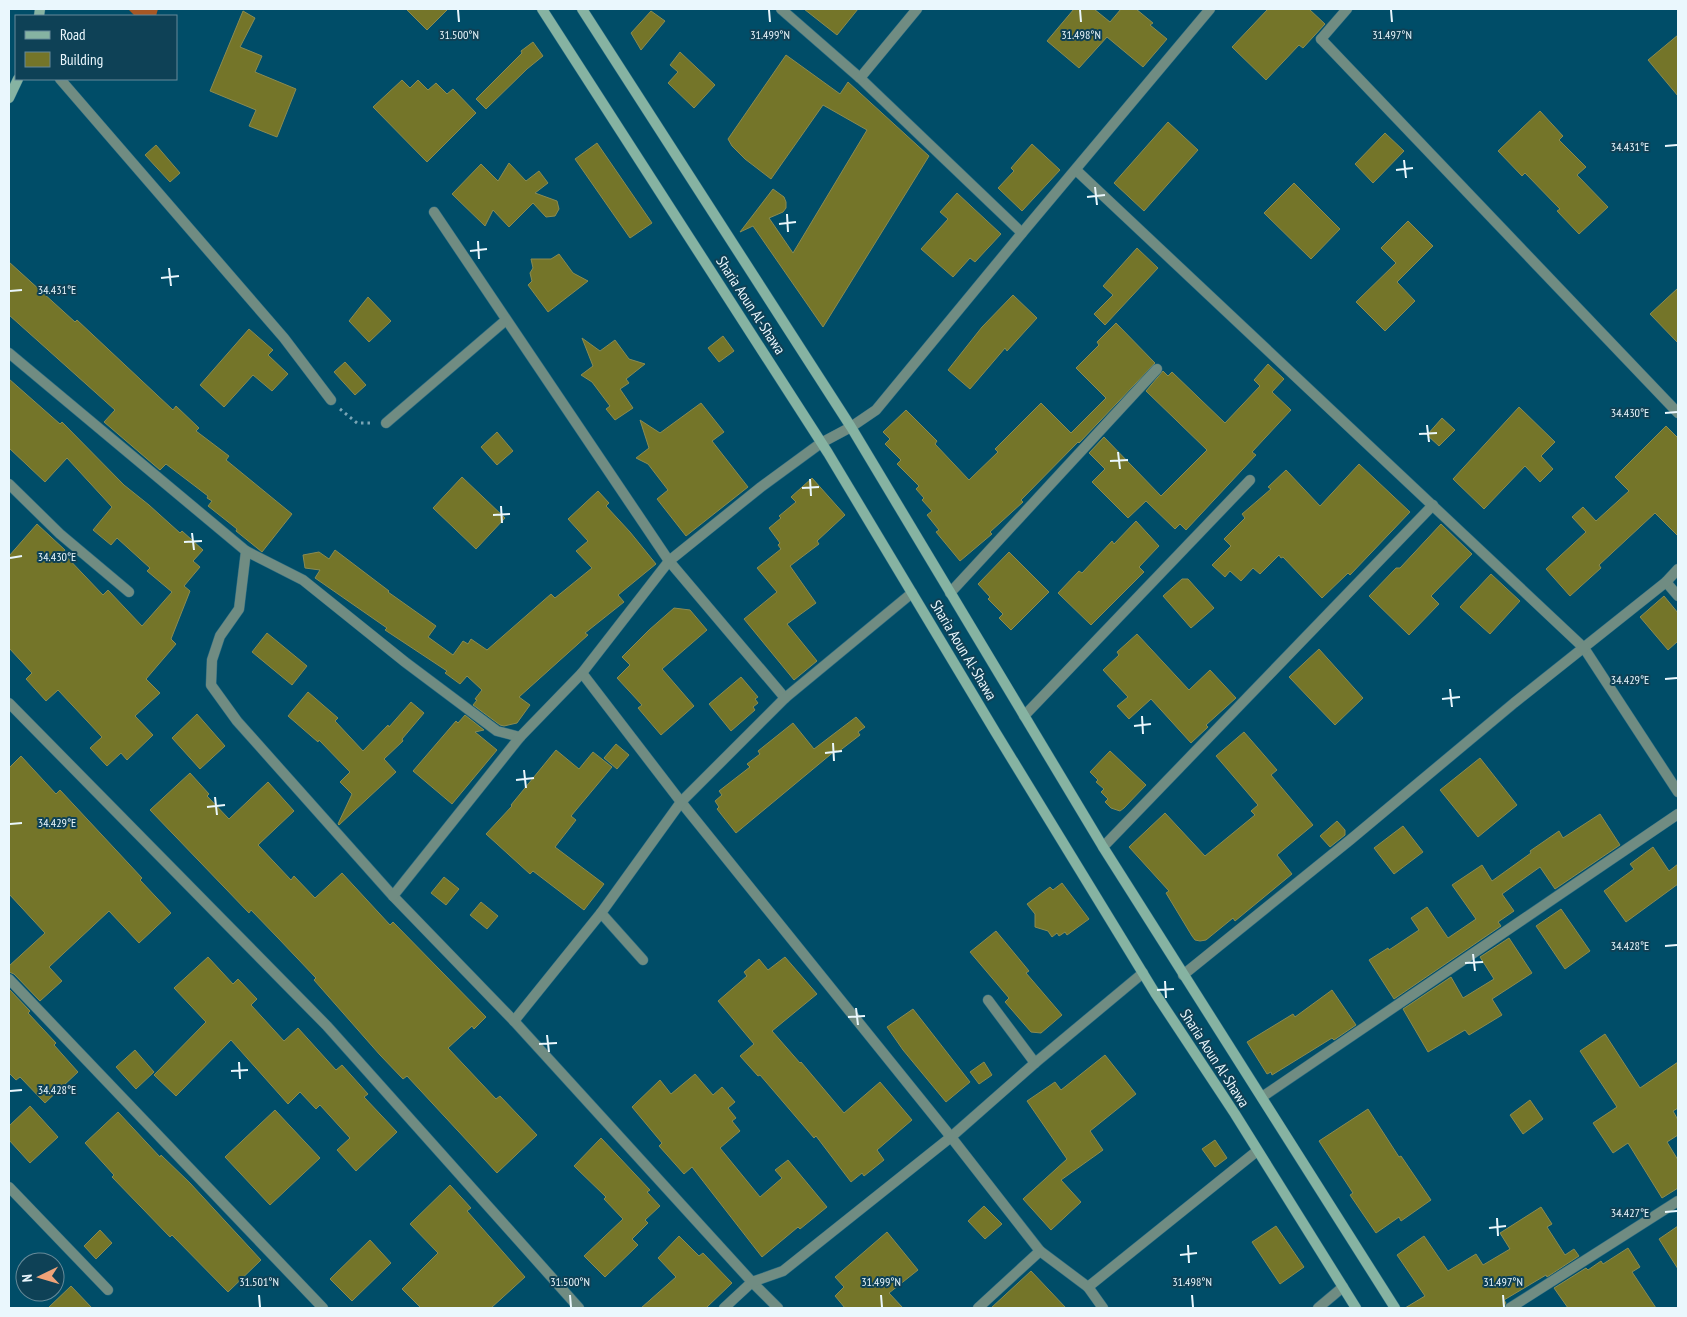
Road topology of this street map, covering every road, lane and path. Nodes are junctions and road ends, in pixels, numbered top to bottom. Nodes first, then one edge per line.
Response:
1 (542, 9) edge
2 (782, 9) edge
3 (917, 9) edge
4 (1210, 9) edge
5 (1347, 9) edge
6 (584, 10) edge
7 (860, 78) junction
8 (18, 80) edge
9 (61, 80) edge
10 (9, 98) edge
11 (1076, 170) junction
12 (434, 212) dead end
13 (1022, 233) junction
14 (506, 320) junction
15 (9, 353) edge
16 (1157, 369) dead end
17 (331, 400) joint
18 (1678, 413) edge
19 (386, 423) joint
20 (850, 427) junction
21 (821, 443) junction
22 (1250, 480) dead end
23 (9, 484) edge
24 (1433, 505) junction
25 (246, 551) junction
26 (669, 561) junction
27 (1678, 569) edge
28 (1666, 582) junction
29 (129, 592) dead end
30 (950, 592) junction
31 (912, 593) junction
32 (1678, 596) edge
33 (1584, 648) junction
34 (582, 673) junction
35 (785, 698) junction
36 (9, 703) edge
37 (1024, 716) junction
38 (520, 737) junction
39 (1678, 792) edge
40 (681, 802) junction
41 (1678, 814) edge
42 (1103, 847) junction
43 (393, 896) junction
44 (601, 913) junction
45 (643, 960) dead end
46 (1143, 973) junction
47 (1182, 975) junction
48 (9, 979) edge
49 (988, 1000) dead end
50 (514, 1021) junction
51 (1035, 1063) junction
52 (1262, 1097) junction
53 (951, 1137) junction
54 (1257, 1150) junction
55 (9, 1187) edge
56 (1678, 1201) edge
57 (1040, 1250) junction
58 (752, 1282) junction
59 (1088, 1287) junction
60 (1343, 1288) junction
61 (108, 1290) dead end
62 (316, 1300) junction
63 (307, 1308) edge
64 (323, 1308) edge
65 (579, 1308) edge
66 (724, 1308) edge
67 (778, 1308) edge
68 (978, 1308) edge
69 (1103, 1308) edge
70 (1318, 1308) edge
71 (1356, 1308) edge
72 (1395, 1308) edge
73 (1510, 1308) edge

1 - 21 main road, Sharia Aoun Al-Shawa
2 - 7 street
3 - 7 street
4 - 11 street
5 - 18 street
6 - 20 main road, Sharia Aoun Al-Shawa
7 - 13 street
8 - 10 main road
9 - 17 street
11 - 13 street
11 - 24 street
12 - 14 street
13 - 20 street
14 - 19 street
14 - 26 street
15 - 25 street
16 - 30 street
17 - 19 path
20 - 21 street
20 - 30 main road, Sharia Aoun Al-Shawa
21 - 26 street
21 - 31 main road, Sharia Aoun Al-Shawa
22 - 37 street
23 - 29 street
24 - 33 street
24 - 42 street
25 - 38 street
25 - 43 street
26 - 34 street
26 - 35 street
27 - 28 street
28 - 32 street
28 - 33 street
30 - 37 main road, Sharia Aoun Al-Shawa
31 - 35 street
31 - 46 main road, Sharia Aoun Al-Shawa
33 - 39 street
33 - 47 street
34 - 38 street
34 - 40 street
35 - 40 street
36 - 65 street
37 - 42 main road, Sharia Aoun Al-Shawa
38 - 43 street
40 - 44 street
40 - 53 street
41 - 52 street
42 - 47 main road, Sharia Aoun Al-Shawa
43 - 50 street
44 - 45 street
44 - 50 street
46 - 51 street
46 - 54 main road, Sharia Aoun Al-Shawa
47 - 52 main road, Sharia Aoun Al-Shawa
48 - 62 street
49 - 51 street
50 - 58 street
51 - 53 street
52 - 72 main road, Sharia Aoun Al-Shawa
53 - 57 street
53 - 58 street
54 - 59 street
54 - 60 main road, Sharia Aoun Al-Shawa
55 - 61 street
56 - 73 street
57 - 59 street
57 - 68 street
58 - 66 street
58 - 67 street
59 - 69 street
60 - 70 street
60 - 71 main road, Sharia Aoun Al-Shawa
62 - 63 street
62 - 64 street

